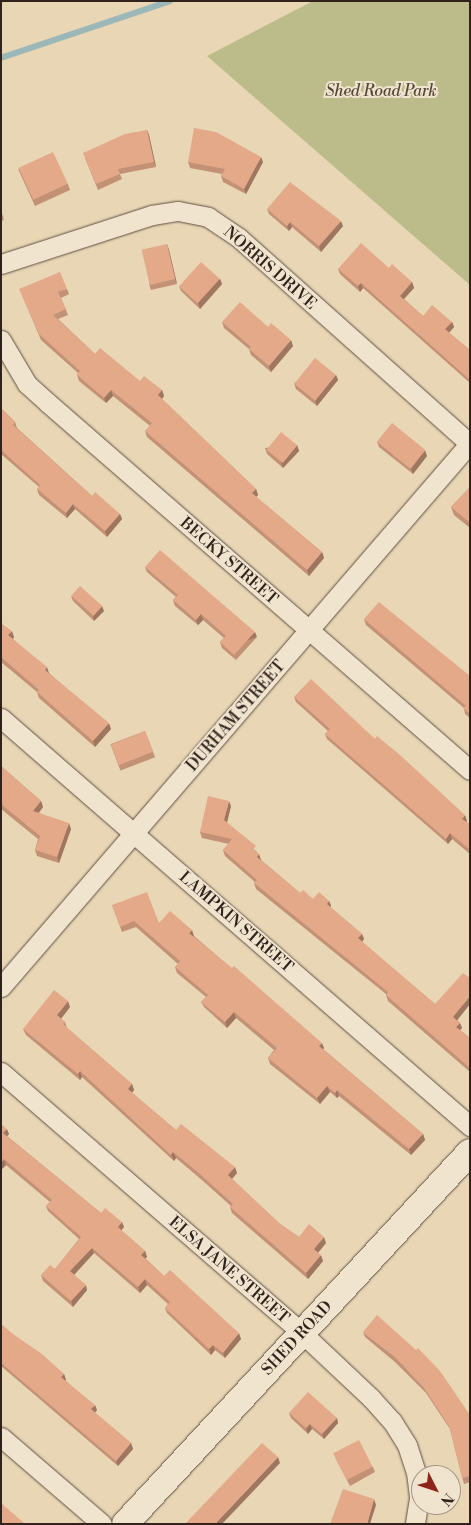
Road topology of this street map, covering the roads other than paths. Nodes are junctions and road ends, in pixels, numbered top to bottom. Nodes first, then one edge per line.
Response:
1 (1, 264) edge
2 (1, 340) edge
3 (469, 444) edge
4 (310, 631) junction
5 (1, 718) edge
6 (470, 770) edge
7 (133, 834) junction
8 (1, 986) edge
9 (1, 1072) edge
10 (470, 1126) edge
11 (470, 1152) edge
12 (302, 1333) junction
13 (1, 1437) edge
14 (102, 1524) edge
15 (125, 1524) edge
16 (415, 1524) edge

1 - 3 street, NORRIS DRIVE
2 - 4 street, BECKY STREET
3 - 4 street, DURHAM STREET
4 - 6 street, BECKY STREET
4 - 7 street, DURHAM STREET
5 - 7 street, LAMPKIN STREET
7 - 8 street, DURHAM STREET
7 - 10 street, LAMPKIN STREET
9 - 12 street, ELSA JANE STREET
11 - 12 street, SHED ROAD
12 - 15 street, SHED ROAD
12 - 16 street, ELSA JANE STREET
13 - 14 street

